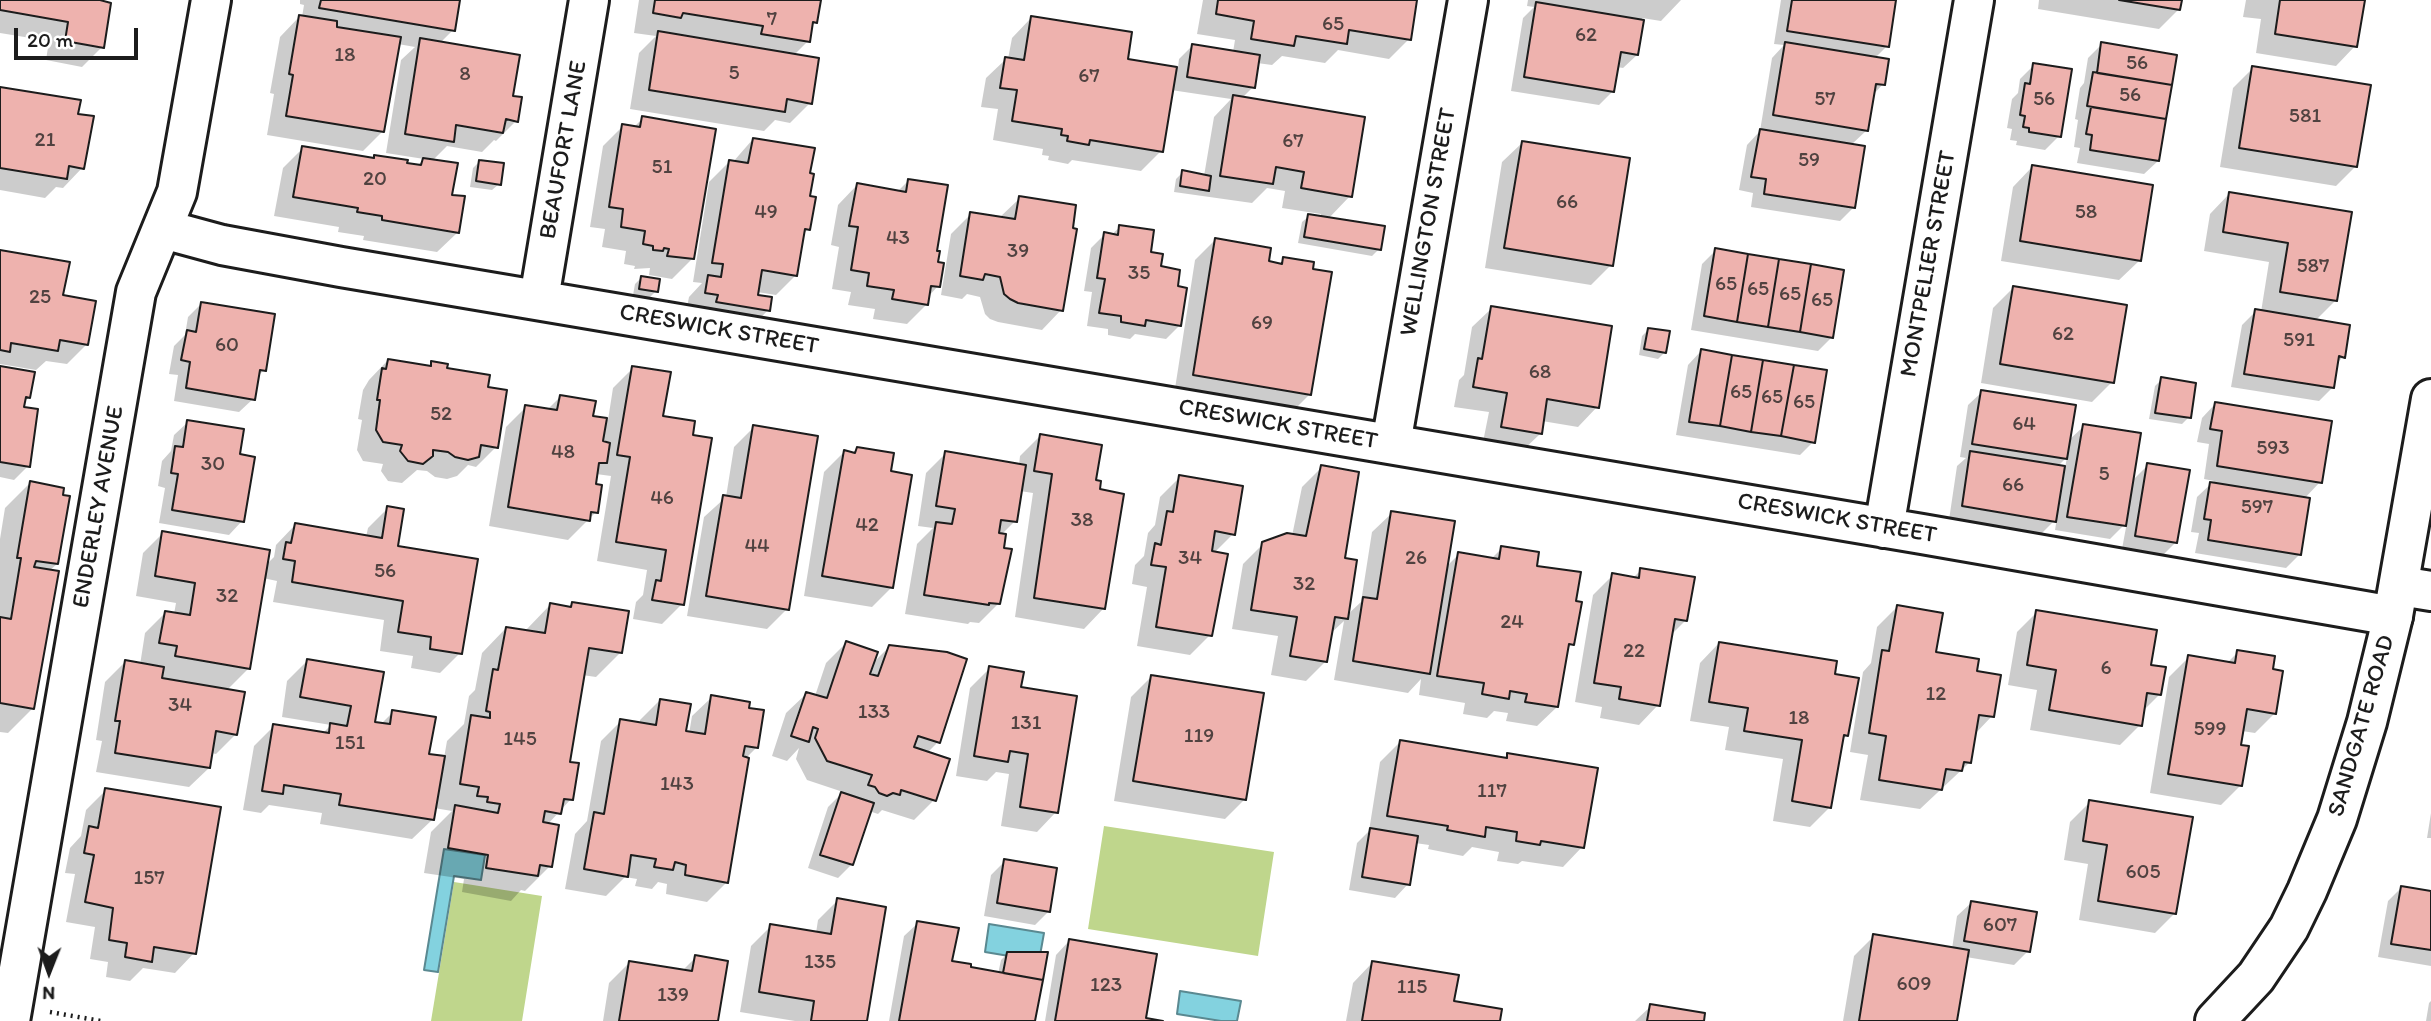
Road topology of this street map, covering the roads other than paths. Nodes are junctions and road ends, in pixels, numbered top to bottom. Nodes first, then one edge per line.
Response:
1 (211, 0) edge
2 (589, 0) edge
3 (1468, 0) edge
4 (1974, 0) edge
5 (163, 229) junction
6 (538, 299) junction
7 (2431, 399) edge
8 (1391, 444) junction
9 (1884, 528) junction
10 (2408, 598) edge
11 (26, 1016) edge
12 (2214, 1021) edge

1 - 5 main road, ENDERLEY AVENUE
2 - 6 main road, BEAUFORT LANE
3 - 8 main road, WELLINGTON STREET
4 - 9 main road, MONTPELIER STREET
5 - 6 main road, CRESWICK STREET
5 - 11 main road, ENDERLEY AVENUE
6 - 8 main road, CRESWICK STREET
7 - 10 main road, SANDGATE ROAD
8 - 9 main road, CRESWICK STREET
9 - 10 main road, CRESWICK STREET
10 - 12 main road, SANDGATE ROAD

